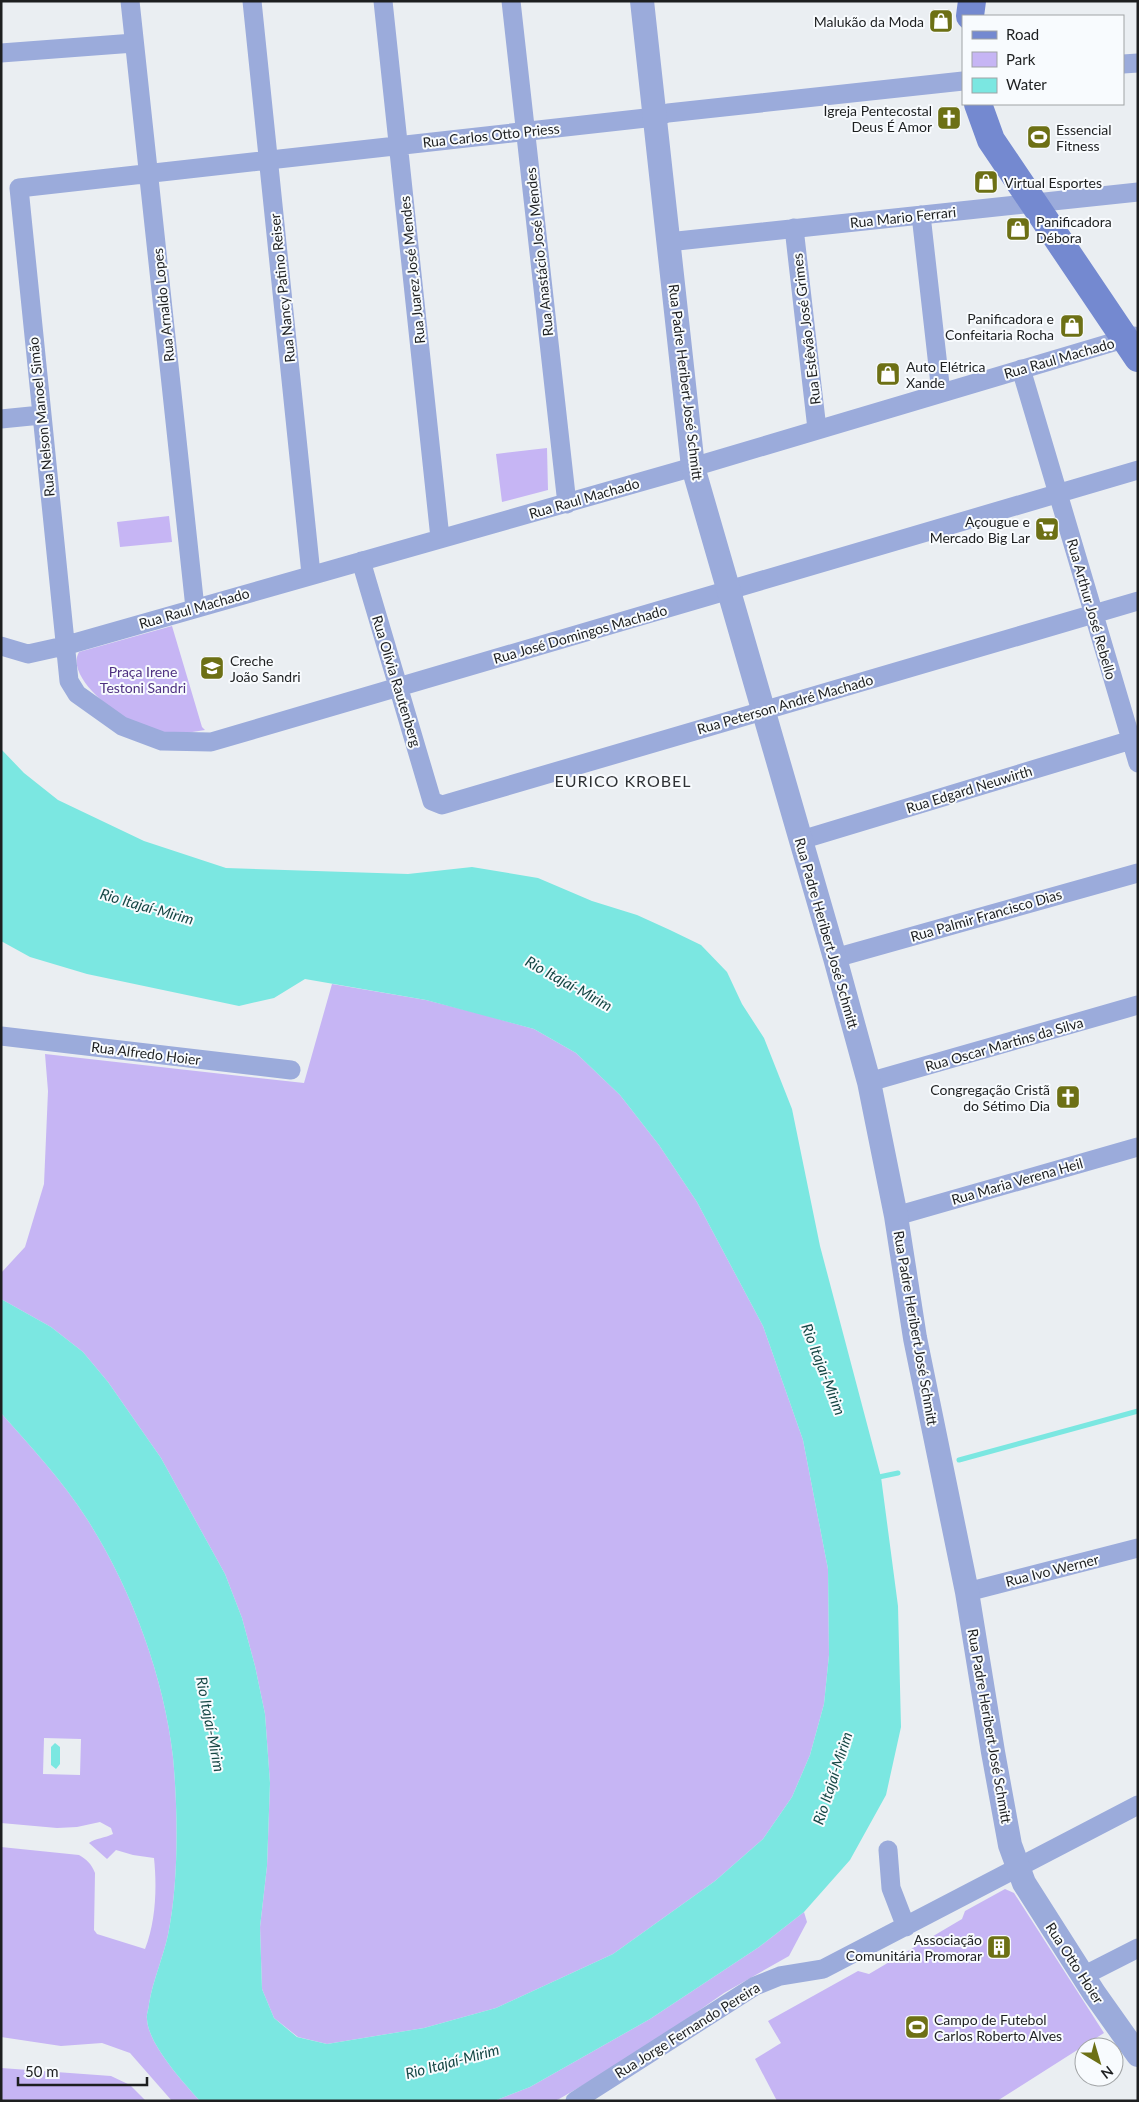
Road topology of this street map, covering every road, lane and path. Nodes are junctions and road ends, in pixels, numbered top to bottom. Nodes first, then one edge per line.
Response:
1 (130, 1) edge
2 (252, 1) edge
3 (383, 1) edge
4 (512, 1) edge
5 (642, 1) edge
6 (972, 1) edge
7 (970, 15) edge
8 (134, 43) junction
9 (1, 53) edge
10 (1138, 63) edge
11 (1124, 64) edge
12 (962, 81) edge
13 (978, 105) edge
14 (655, 117) junction
15 (526, 132) junction
16 (399, 145) junction
17 (268, 160) junction
18 (148, 173) junction
19 (19, 188) joint
20 (1138, 192) edge
21 (1033, 203) junction
22 (921, 215) junction
23 (794, 228) junction
24 (668, 242) junction
25 (1134, 344) edge
26 (1022, 369) junction
27 (941, 393) junction
28 (41, 415) junction
29 (1, 419) edge
30 (817, 429) junction
31 (693, 467) junction
32 (1138, 470) edge
33 (1058, 494) junction
34 (567, 504) junction
35 (440, 538) junction
36 (361, 560) junction
37 (311, 574) junction
38 (729, 590) junction
39 (1138, 602) edge
40 (196, 608) junction
41 (1094, 614) junction
42 (1, 646) edge
43 (64, 646) junction
44 (398, 687) junction
45 (763, 711) junction
46 (1134, 739) edge
47 (1138, 763) edge
48 (432, 801) joint
49 (801, 840) junction
50 (1138, 873) edge
51 (835, 958) junction
52 (1138, 1005) edge
53 (1, 1036) edge
54 (291, 1070) dead end
55 (869, 1082) junction
56 (1138, 1147) edge
57 (896, 1216) junction
58 (1138, 1548) edge
59 (967, 1592) junction
60 (1138, 1805) edge
61 (888, 1850) dead end
62 (1018, 1867) junction
63 (906, 1927) junction
64 (1138, 1948) edge
65 (1083, 1976) junction
66 (1138, 2055) edge
67 (575, 2101) edge

1 - 8 street, Rua Arnaldo Lopes
2 - 17 street, Rua Nancy Patino Reiser
3 - 16 street, Rua Juarez José Mendes
4 - 15 street, Rua Anastácio José Mendes
5 - 14 street, Rua Padre Heribert José Schmitt
6 - 7 main road
8 - 9 street
8 - 18 street, Rua Arnaldo Lopes
10 - 11 street
12 - 14 street, Rua Carlos Otto Priess
13 - 21 main road
14 - 15 street, Rua Carlos Otto Priess
14 - 24 street, Rua Padre Heribert José Schmitt
15 - 16 street, Rua Carlos Otto Priess
15 - 34 street, Rua Anastácio José Mendes
16 - 17 street, Rua Carlos Otto Priess
16 - 35 street, Rua Juarez José Mendes
17 - 18 street, Rua Carlos Otto Priess
17 - 37 street, Rua Nancy Patino Reiser
18 - 19 street, Rua Carlos Otto Priess
18 - 40 street, Rua Arnaldo Lopes
19 - 28 street, Rua Nelson Manoel Simão
20 - 21 street, Rua Mario Ferrari
21 - 22 street, Rua Mario Ferrari
21 - 25 main road
22 - 23 street, Rua Mario Ferrari
22 - 27 street
23 - 24 street, Rua Mario Ferrari
23 - 30 street, Rua Estêvão José Grimes
24 - 31 street, Rua Padre Heribert José Schmitt
25 - 26 street, Rua Raul Machado
26 - 27 street, Rua Raul Machado
26 - 33 street, Rua Arthur José Rebello
27 - 30 street, Rua Raul Machado
28 - 29 street
28 - 43 street, Rua Nelson Manoel Simão
30 - 31 street, Rua Raul Machado
31 - 34 street, Rua Raul Machado
31 - 38 street, Rua Padre Heribert José Schmitt
32 - 33 street, Rua José Domingos Machado
33 - 38 street, Rua José Domingos Machado
33 - 41 street, Rua Arthur José Rebello
34 - 35 street, Rua Raul Machado
35 - 36 street, Rua Raul Machado
36 - 37 street, Rua Raul Machado
36 - 44 street, Rua Olívia Rautenberg
37 - 40 street, Rua Raul Machado
38 - 44 street, Rua José Domingos Machado
38 - 45 street, Rua Padre Heribert José Schmitt
39 - 41 street, Rua Peterson André Machado
40 - 43 street, Rua Raul Machado
41 - 45 street, Rua Peterson André Machado
41 - 46 street, Rua Arthur José Rebello
42 - 43 street, Rua Raul Machado
43 - 44 street, Rua José Domingos Machado
44 - 48 street, Rua Olívia Rautenberg
45 - 48 street, Rua Peterson André Machado
45 - 49 street, Rua Padre Heribert José Schmitt
46 - 47 street, Rua Arthur José Rebello
46 - 49 street, Rua Edgard Neuwirth
49 - 51 street, Rua Padre Heribert José Schmitt
50 - 51 street, Rua Palmir Francisco Dias
51 - 55 street, Rua Padre Heribert José Schmitt
52 - 55 street, Rua Oscar Martins da Silva
53 - 54 street, Rua Alfredo Hoier
55 - 57 street, Rua Padre Heribert José Schmitt
56 - 57 street, Rua Maria Verena Heil
57 - 59 street, Rua Padre Heribert José Schmitt
58 - 59 street, Rua Ivo Werner
59 - 62 street, Rua Padre Heribert José Schmitt
60 - 62 street, Rua Jorge Fernando Pereira
61 - 63 street
62 - 63 street, Rua Jorge Fernando Pereira
62 - 65 street, Rua Otto Hoier
63 - 67 street, Rua Jorge Fernando Pereira
64 - 65 street
65 - 66 street, Rua Otto Hoier

